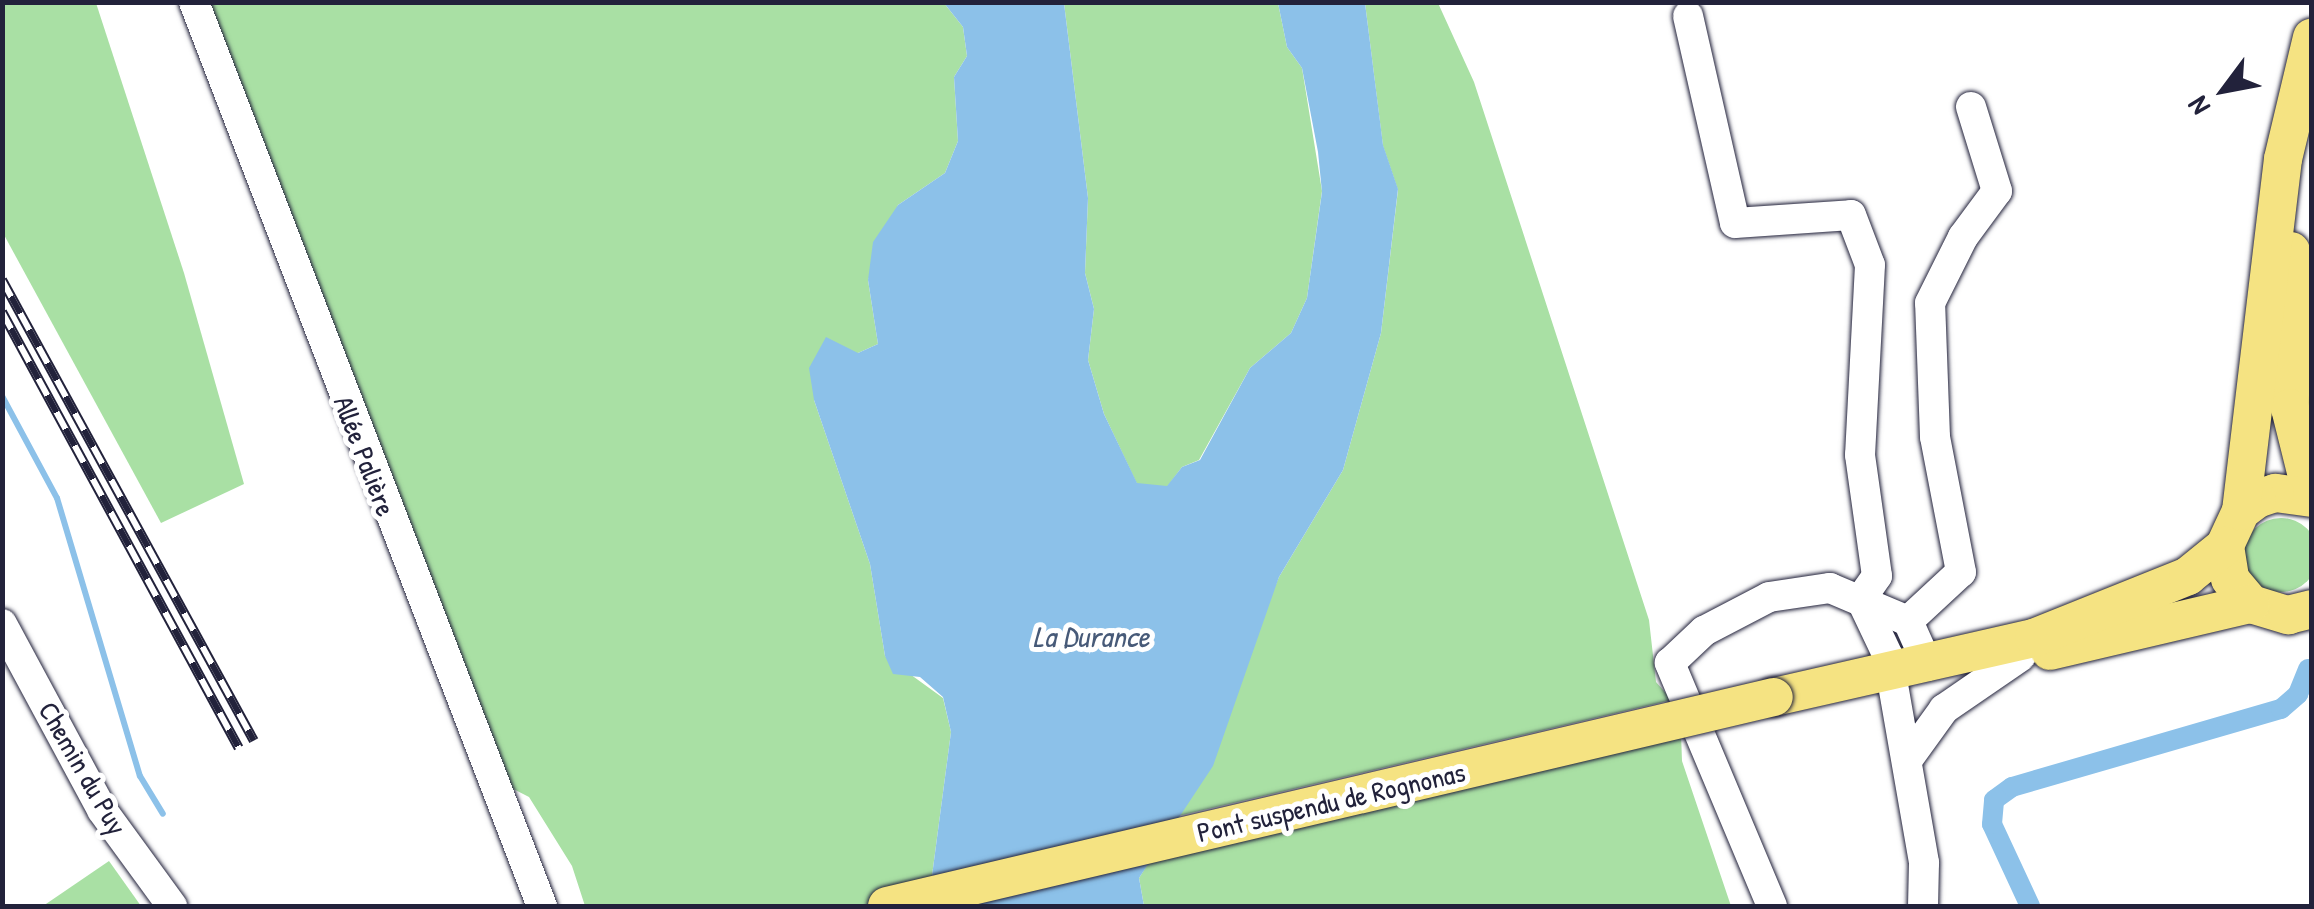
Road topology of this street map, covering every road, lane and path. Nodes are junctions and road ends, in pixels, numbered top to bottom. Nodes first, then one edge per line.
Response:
1 (194, 2) edge
2 (1688, 16) dead end
3 (2312, 37) edge
4 (1970, 107) dead end
5 (2298, 113) junction
6 (2312, 497) edge
7 (2241, 511) junction
8 (2224, 546) junction
9 (1861, 599) junction
10 (2251, 604) junction
11 (2312, 609) edge
12 (1908, 621) junction
13 (6, 638) edge
14 (2021, 656) junction
15 (1928, 666) junction
16 (1889, 674) junction
17 (1908, 759) junction
18 (172, 906) edge
19 (542, 906) edge
20 (888, 906) edge
21 (1772, 906) edge
22 (1922, 906) edge

1 - 19 street, Allée Palière
2 - 9 street
3 - 5 main road
4 - 12 street
5 - 6 main road
5 - 7 main road
6 - 7 main road
7 - 8 main road
8 - 10 main road
8 - 15 main road
9 - 12 street
9 - 16 street
9 - 21 street
10 - 11 main road
10 - 14 main road
12 - 15 street
13 - 18 street, Chemin du Puy
14 - 15 main road
14 - 17 street
15 - 16 main road, Pont suspendu de Rognonas
16 - 17 street
16 - 20 main road, Pont suspendu de Rognonas, bridge
17 - 22 street

